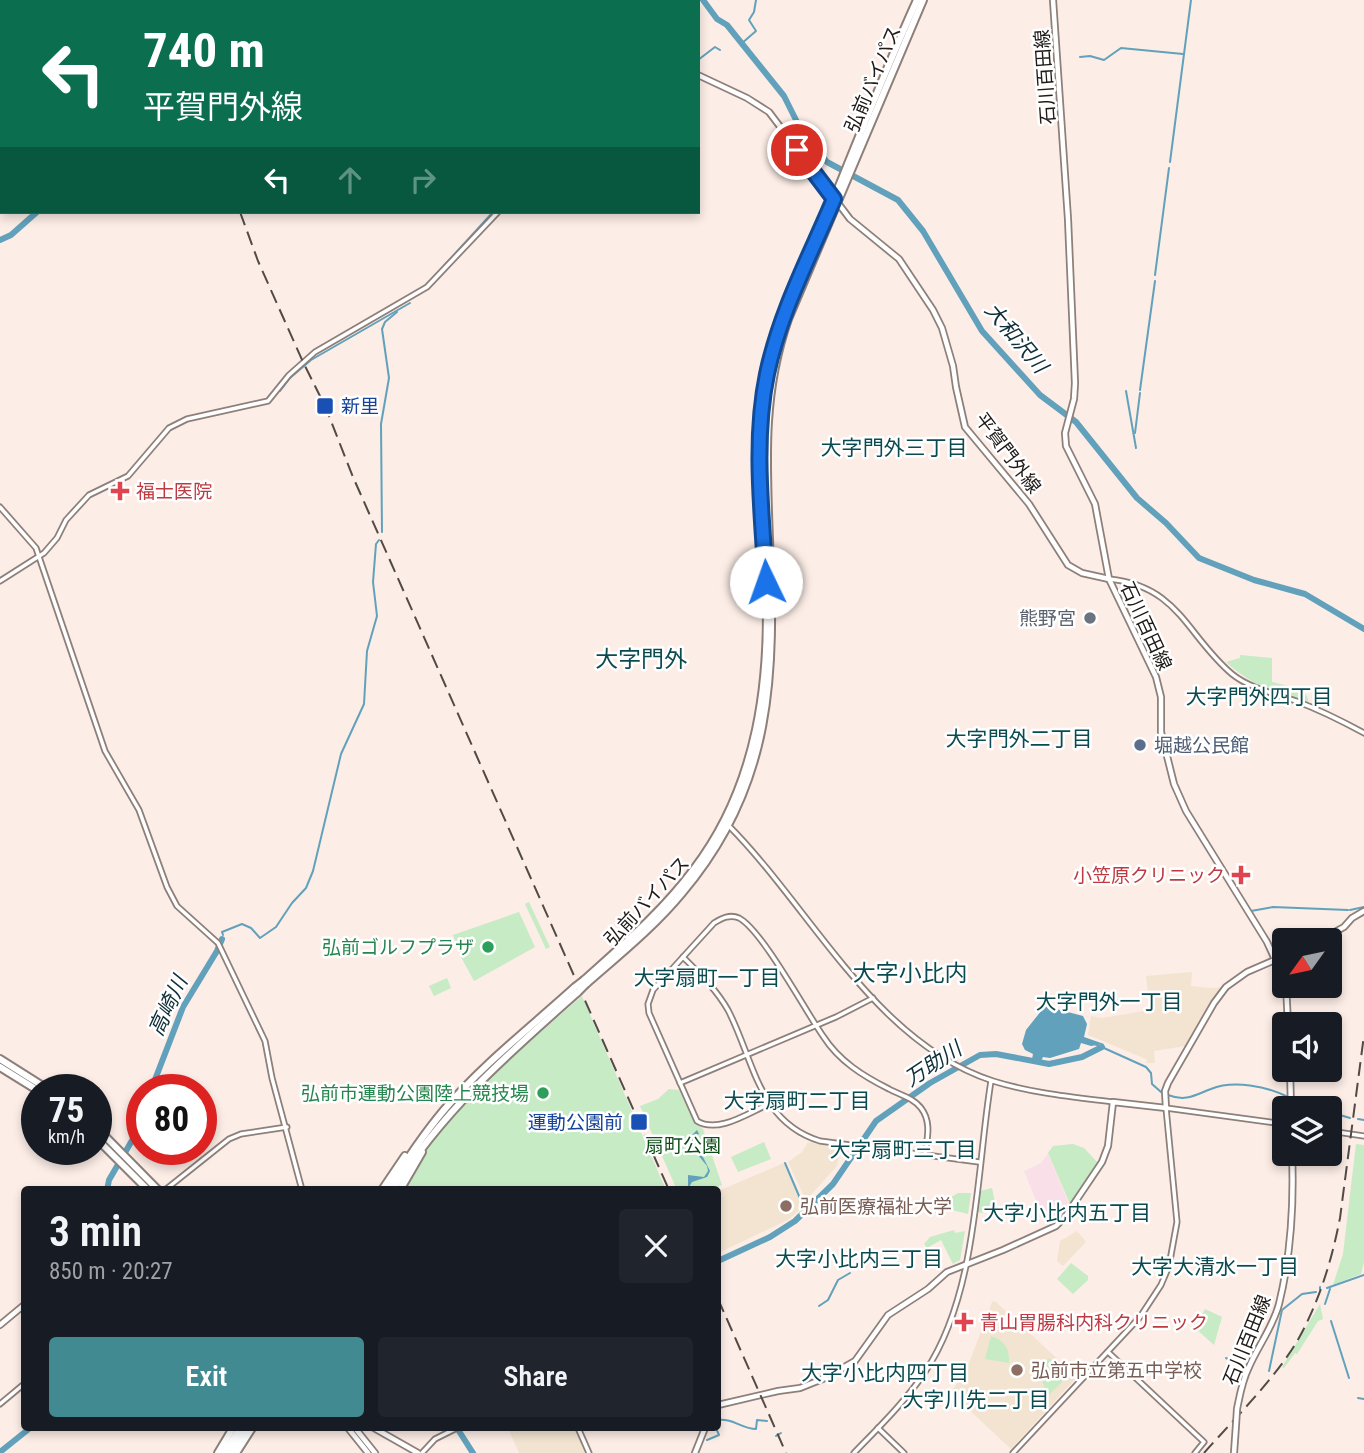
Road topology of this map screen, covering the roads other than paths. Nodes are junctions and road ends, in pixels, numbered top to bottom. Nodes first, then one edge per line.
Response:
1 (917, 0) edge
2 (923, 0) edge
3 (1053, 0) edge
4 (700, 76) edge
5 (856, 151) junction
6 (836, 201) junction
7 (496, 214) edge
8 (0, 508) edge
9 (39, 556) junction
10 (1109, 579) junction
11 (0, 581) edge
12 (1364, 733) edge
13 (725, 823) junction
14 (1364, 911) edge
15 (1342, 928) edge
16 (1272, 952) edge
17 (683, 957) junction
18 (1272, 962) edge
19 (873, 998) junction
20 (816, 1025) junction
21 (747, 1055) junction
22 (0, 1059) edge
23 (0, 1067) edge
24 (24, 1074) edge
25 (21, 1080) edge
26 (991, 1080) junction
27 (679, 1084) junction
28 (1113, 1102) junction
29 (769, 1104) junction
30 (1166, 1108) junction
31 (1272, 1122) edge
32 (287, 1127) junction
33 (432, 1130) junction
34 (1342, 1133) edge
35 (1364, 1136) edge
36 (112, 1142) edge
37 (112, 1153) edge
38 (925, 1155) junction
39 (979, 1162) junction
40 (1292, 1166) edge
41 (144, 1186) edge
42 (154, 1186) edge
43 (170, 1186) edge
44 (301, 1186) edge
45 (385, 1186) edge
46 (391, 1186) edge
47 (396, 1186) edge
48 (402, 1186) edge
49 (966, 1264) junction
50 (21, 1308) edge
51 (0, 1325) edge
52 (1108, 1352) junction
53 (21, 1387) edge
54 (721, 1404) edge
55 (0, 1405) edge
56 (878, 1428) junction
57 (231, 1431) edge
58 (238, 1431) edge
59 (244, 1431) edge
60 (250, 1431) edge
61 (350, 1431) edge
62 (357, 1431) edge
63 (380, 1431) edge
64 (451, 1431) edge
65 (579, 1431) edge
66 (704, 1431) edge
67 (218, 1453) edge
68 (224, 1453) edge
69 (230, 1453) edge
70 (236, 1453) edge
71 (368, 1453) edge
72 (375, 1453) edge
73 (420, 1453) edge
74 (589, 1453) edge
75 (695, 1453) edge
76 (854, 1453) edge
77 (904, 1453) edge
78 (1013, 1453) edge
79 (1195, 1453) edge
80 (1234, 1453) edge

1 - 5 highway, 弘前バイパス
2 - 5 highway, 弘前バイパス
3 - 10 main road, 石川百田線
4 - 6 main road, 平賀門外線
5 - 6 highway, 弘前バイパス
6 - 10 main road, 平賀門外線
6 - 13 highway, 弘前バイパス
7 - 9 street
8 - 9 street
9 - 11 street
9 - 32 street
10 - 12 street
10 - 16 main road, 石川百田線
13 - 19 street
13 - 33 highway, 弘前バイパス, bridge
14 - 15 main road
17 - 20 street
17 - 21 street
17 - 27 street
18 - 30 main road
19 - 20 street
19 - 26 street
20 - 21 street
20 - 38 street
21 - 27 street
21 - 29 street
22 - 24 highway
23 - 25 highway
26 - 28 street
26 - 39 street
27 - 29 street
28 - 30 main road
28 - 49 main road
29 - 38 street
30 - 31 street
30 - 52 street
32 - 43 street
32 - 44 street
33 - 45 highway
33 - 46 highway, 弘前バイパス
33 - 47 highway, 弘前バイパス
33 - 48 highway
34 - 35 street
36 - 42 highway
37 - 41 highway
38 - 39 street
39 - 49 street
40 - 80 main road, 石川百田線, bridge
49 - 54 main road
49 - 56 street
50 - 51 main road
52 - 78 street
52 - 79 street
53 - 55 street
56 - 76 street
56 - 77 street
57 - 67 highway
58 - 68 highway
59 - 69 highway
60 - 70 highway
61 - 71 main road
62 - 72 main road
63 - 73 main road
64 - 73 street
65 - 74 street
66 - 75 main road

